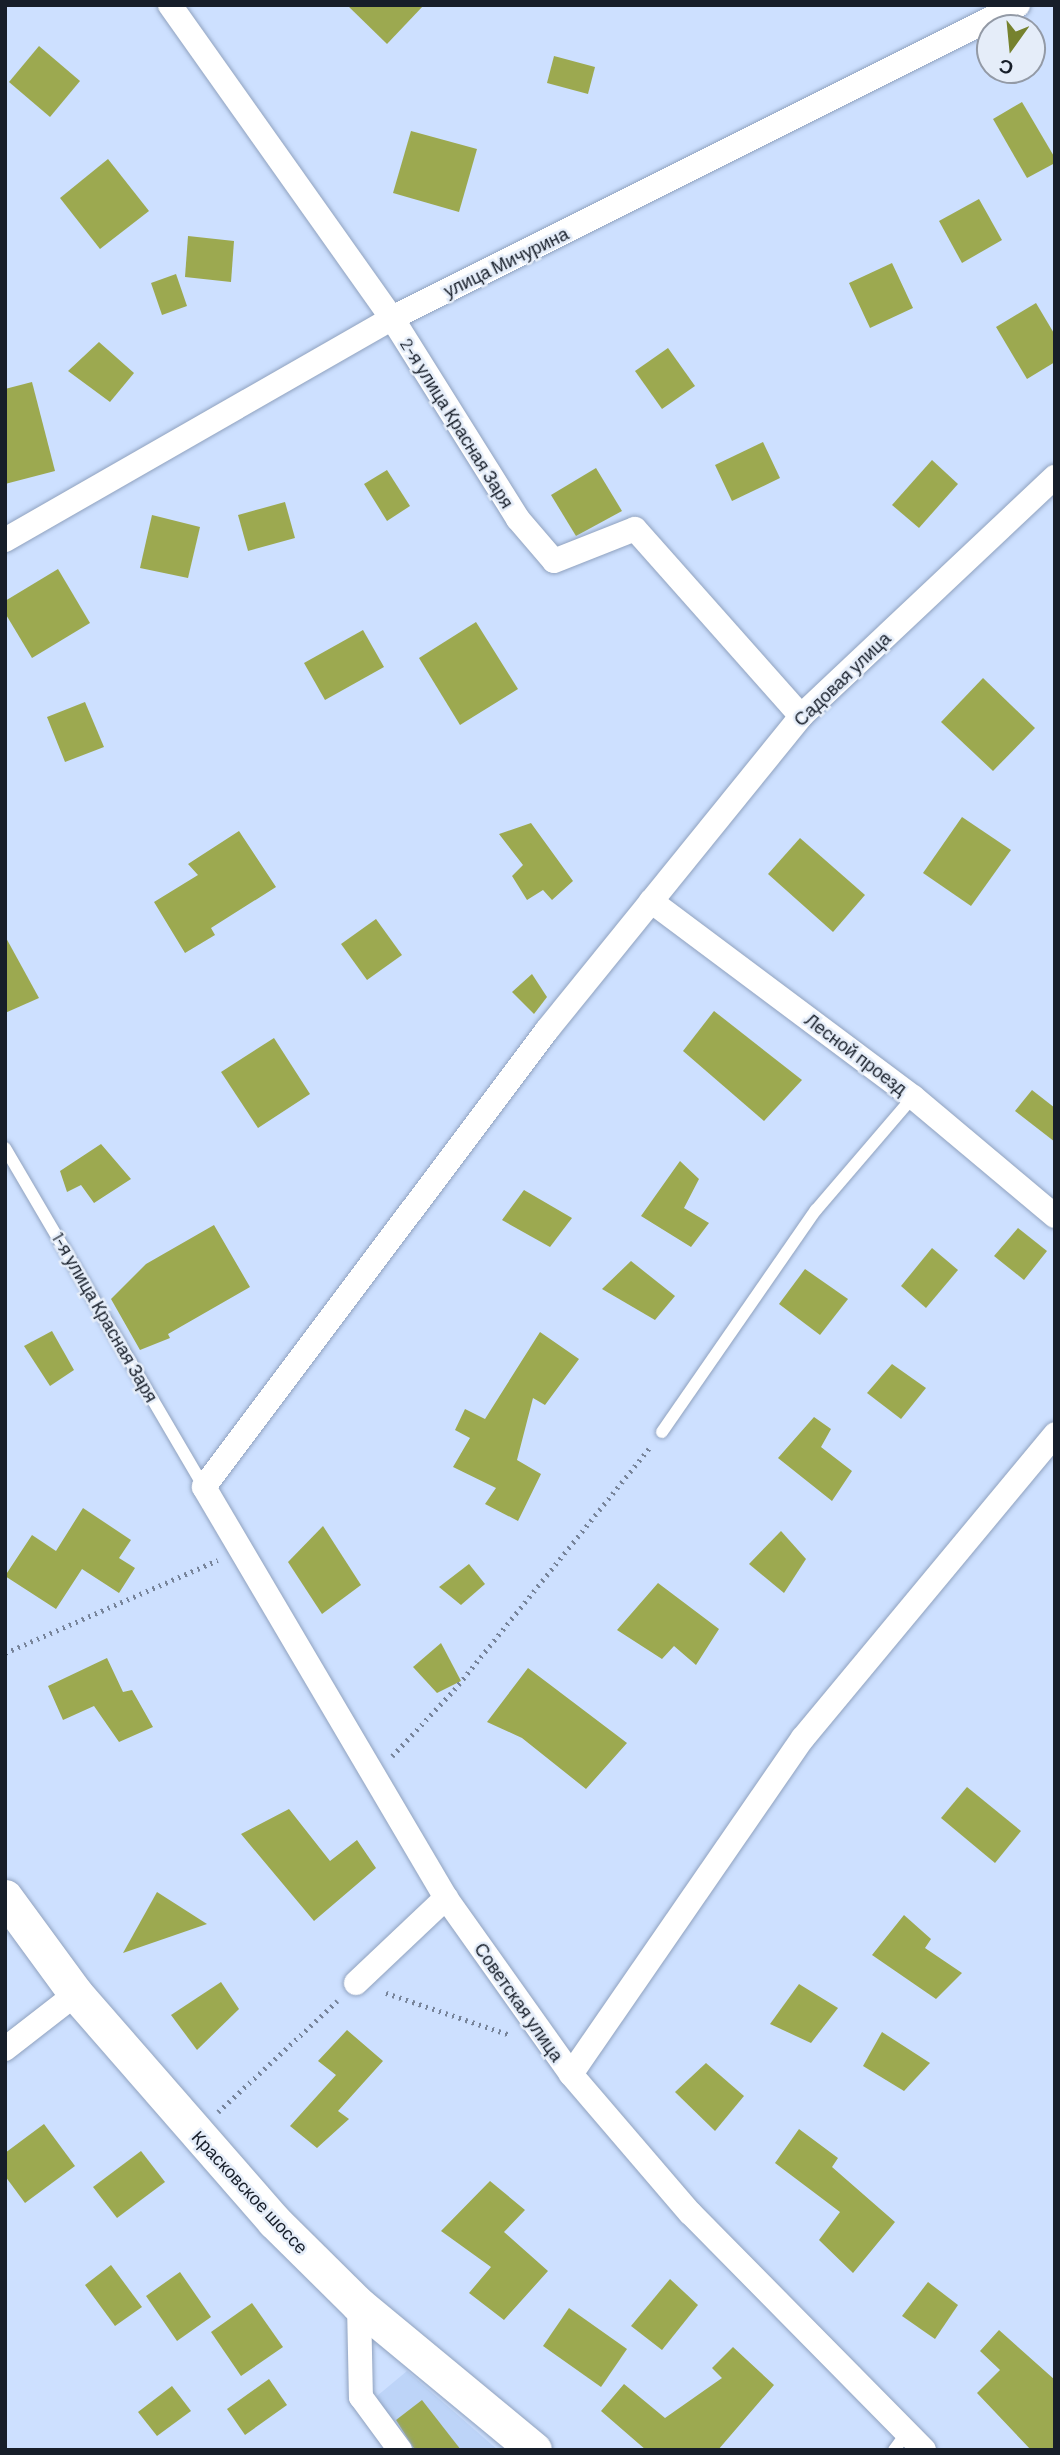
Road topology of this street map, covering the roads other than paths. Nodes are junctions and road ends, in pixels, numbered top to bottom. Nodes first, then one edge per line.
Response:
1 (170, 5) edge
2 (1018, 5) edge
3 (392, 318) junction
4 (1055, 477) edge
5 (5, 540) edge
6 (801, 716) junction
7 (651, 901) junction
8 (913, 1097) junction
9 (5, 1148) edge
10 (1055, 1216) edge
11 (662, 1432) road end
12 (1055, 1434) edge
13 (204, 1487) junction
14 (5, 1897) edge
15 (446, 1898) junction
16 (356, 1983) road end
17 (76, 1994) junction
18 (5, 2049) edge
19 (570, 2074) junction
20 (359, 2305) junction
21 (908, 2444) edge
22 (400, 2450) edge
23 (534, 2450) edge

1 - 3 street, 2-я улица Красная Заря
2 - 3 street, улица Мичурина
3 - 5 street, улица Мичурина
3 - 6 street, 2-я улица Красная Заря
4 - 6 street, Садовая улица
6 - 7 street, Садовая улица
7 - 8 street, Лесной проезд
7 - 13 street, Садовая улица
8 - 10 street, Лесной проезд
8 - 11 lane
9 - 13 lane, 1-я улица Красная Заря
12 - 19 street
13 - 15 street, Советская улица
14 - 17 main road, Красковское шоссе
15 - 16 street
15 - 19 street, Советская улица
17 - 18 street
17 - 20 main road, Красковское шоссе
19 - 21 street, Советская улица
20 - 22 street
20 - 23 main road, Красковское шоссе

